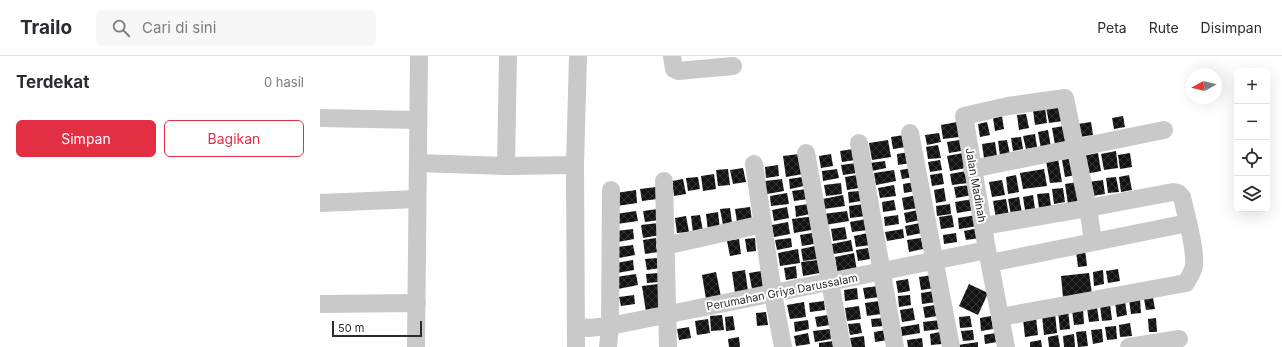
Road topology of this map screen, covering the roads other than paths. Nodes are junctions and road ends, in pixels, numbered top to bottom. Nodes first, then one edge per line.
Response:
1 (419, 56) edge
2 (508, 56) edge
3 (578, 56) edge
4 (672, 56) edge
5 (733, 66) dead end
6 (320, 118) edge
7 (418, 120) junction
8 (1164, 130) dead end
9 (910, 133) dead end
10 (859, 144) dead end
11 (1075, 147) junction
12 (806, 153) dead end
13 (428, 163) junction
14 (754, 164) dead end
15 (575, 165) junction
16 (506, 166) junction
17 (972, 169) junction
18 (664, 181) dead end
19 (611, 190) dead end
20 (417, 199) junction
21 (320, 203) edge
22 (1088, 208) junction
23 (1188, 223) junction
24 (763, 224) junction
25 (983, 226) junction
26 (1094, 242) junction
27 (665, 246) junction
28 (988, 256) junction
29 (934, 261) junction
30 (882, 272) junction
31 (830, 282) junction
32 (773, 294) junction
33 (417, 303) junction
34 (320, 304) edge
35 (667, 315) junction
36 (1001, 317) junction
37 (594, 327) junction
38 (1179, 339) dead end
39 (416, 347) edge
40 (576, 347) edge
41 (608, 347) edge
42 (668, 347) edge
43 (783, 347) edge
44 (842, 347) edge
45 (895, 347) edge
46 (951, 347) edge
47 (1006, 347) edge
48 (1129, 347) edge

1 - 7 street
2 - 16 street
3 - 15 street
4 - 5 street
6 - 7 street
7 - 13 street
8 - 11 street
9 - 29 street
10 - 30 street
11 - 17 street
11 - 17 street, Jalan Madinah
11 - 22 street
12 - 31 street
13 - 16 street
13 - 20 street
14 - 24 street
15 - 16 street
15 - 37 street
17 - 25 street, Jalan Madinah
18 - 27 street
19 - 37 street
20 - 21 street
20 - 33 street
22 - 23 street
22 - 25 street
22 - 26 street
23 - 26 street, Perumahan Griya Darussalam
23 - 36 street
24 - 27 street
24 - 32 street
25 - 28 street, Jalan Madinah
26 - 28 street, Perumahan Griya Darussalam
27 - 35 street
28 - 29 street, Perumahan Griya Darussalam
28 - 36 street, Jalan Madinah
29 - 30 street, Perumahan Griya Darussalam
29 - 46 street
30 - 31 street, Perumahan Griya Darussalam
30 - 45 street
31 - 32 street, Perumahan Griya Darussalam
31 - 44 street
32 - 35 street, Perumahan Griya Darussalam
32 - 43 street
33 - 34 street
33 - 39 street
35 - 37 street, Perumahan Griya Darussalam
35 - 42 street
36 - 47 street, Jalan Madinah
37 - 40 street
37 - 41 street
38 - 48 street

